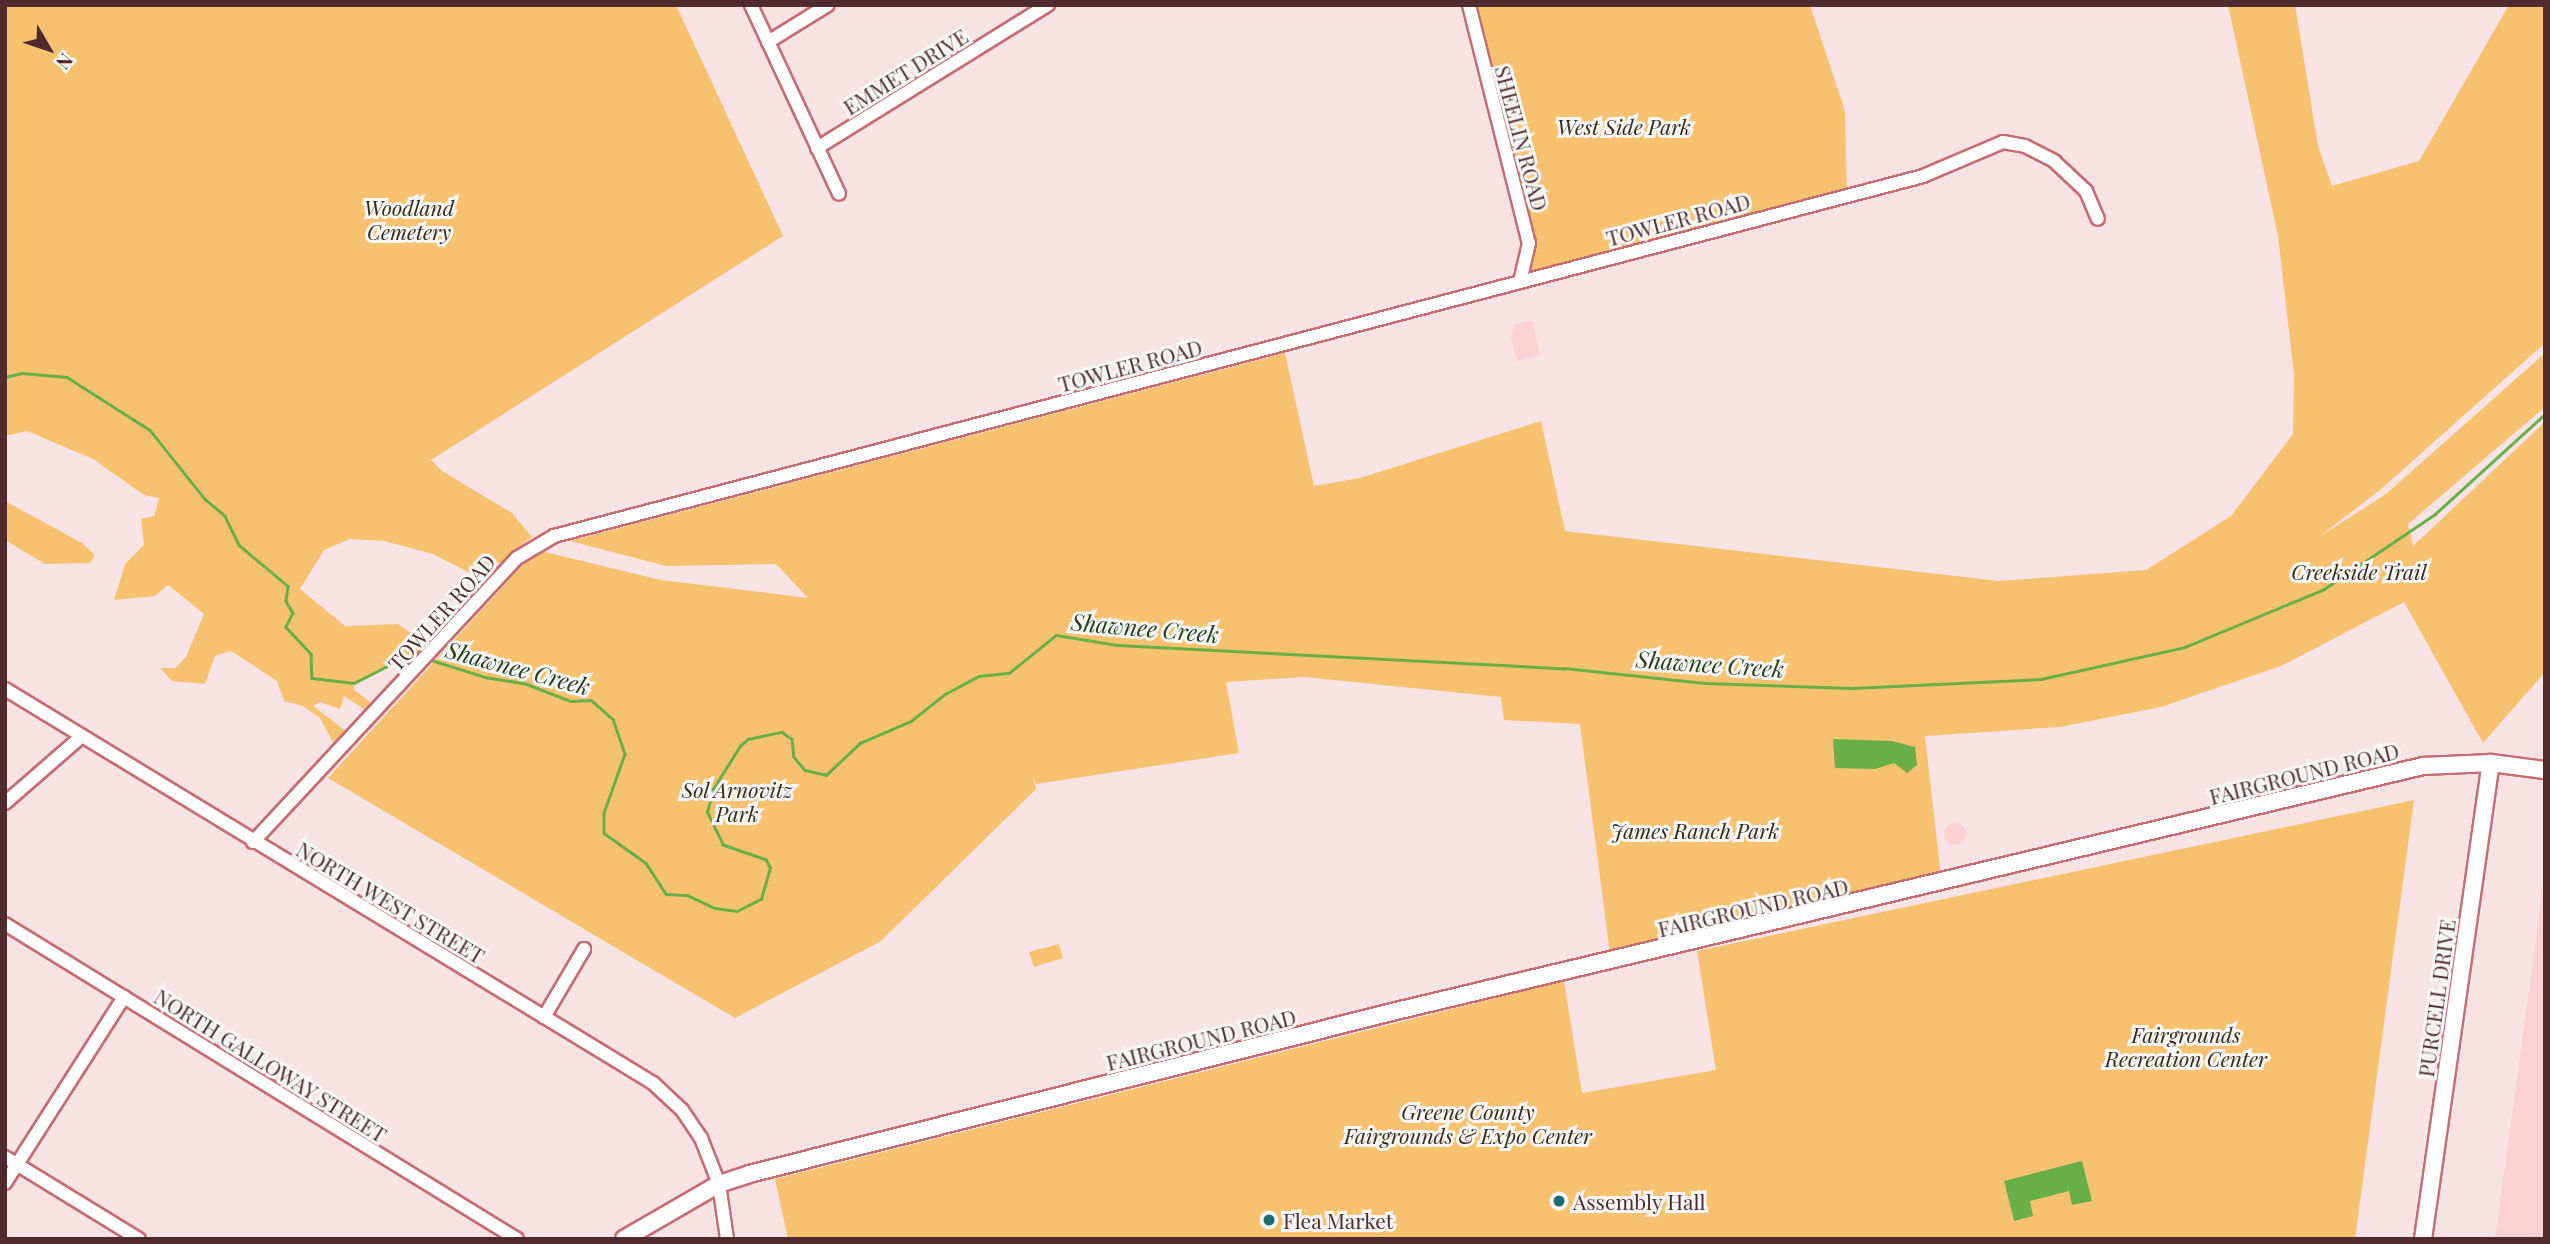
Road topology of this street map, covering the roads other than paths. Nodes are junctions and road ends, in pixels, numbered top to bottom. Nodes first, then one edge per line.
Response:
1 (751, 5) edge
2 (828, 5) edge
3 (1048, 5) edge
4 (1469, 5) edge
5 (768, 42) junction
6 (817, 148) junction
7 (839, 194) dead end
8 (2098, 219) dead end
9 (1520, 281) junction
10 (5, 689) edge
11 (82, 736) junction
12 (2491, 763) junction
13 (2545, 770) edge
14 (5, 803) edge
15 (253, 842) junction
16 (5, 924) edge
17 (584, 949) dead end
18 (124, 997) junction
19 (544, 1017) junction
20 (5, 1157) edge
21 (18, 1164) junction
22 (5, 1183) edge
23 (719, 1184) junction
24 (139, 1239) edge
25 (517, 1239) edge
26 (624, 1239) edge
27 (727, 1239) edge
28 (2423, 1239) edge

1 - 5 street
2 - 5 street
3 - 6 street, EMMET DRIVE
4 - 9 street, SHEELIN ROAD
5 - 6 street
6 - 7 street
8 - 9 street, TOWLER ROAD
9 - 15 street, TOWLER ROAD
10 - 11 street, NORTH WEST STREET
11 - 14 street
11 - 15 street, NORTH WEST STREET
12 - 13 street, FAIRGROUND ROAD
12 - 23 street, FAIRGROUND ROAD
12 - 28 street, PURCELL DRIVE
15 - 19 street, NORTH WEST STREET
16 - 18 street, NORTH GALLOWAY STREET
17 - 19 street
18 - 21 street
18 - 25 street, NORTH GALLOWAY STREET
19 - 23 street, NORTH WEST STREET
20 - 21 street
21 - 22 street
21 - 24 street
23 - 26 street, FAIRGROUND ROAD
23 - 27 street, NORTH WEST STREET

